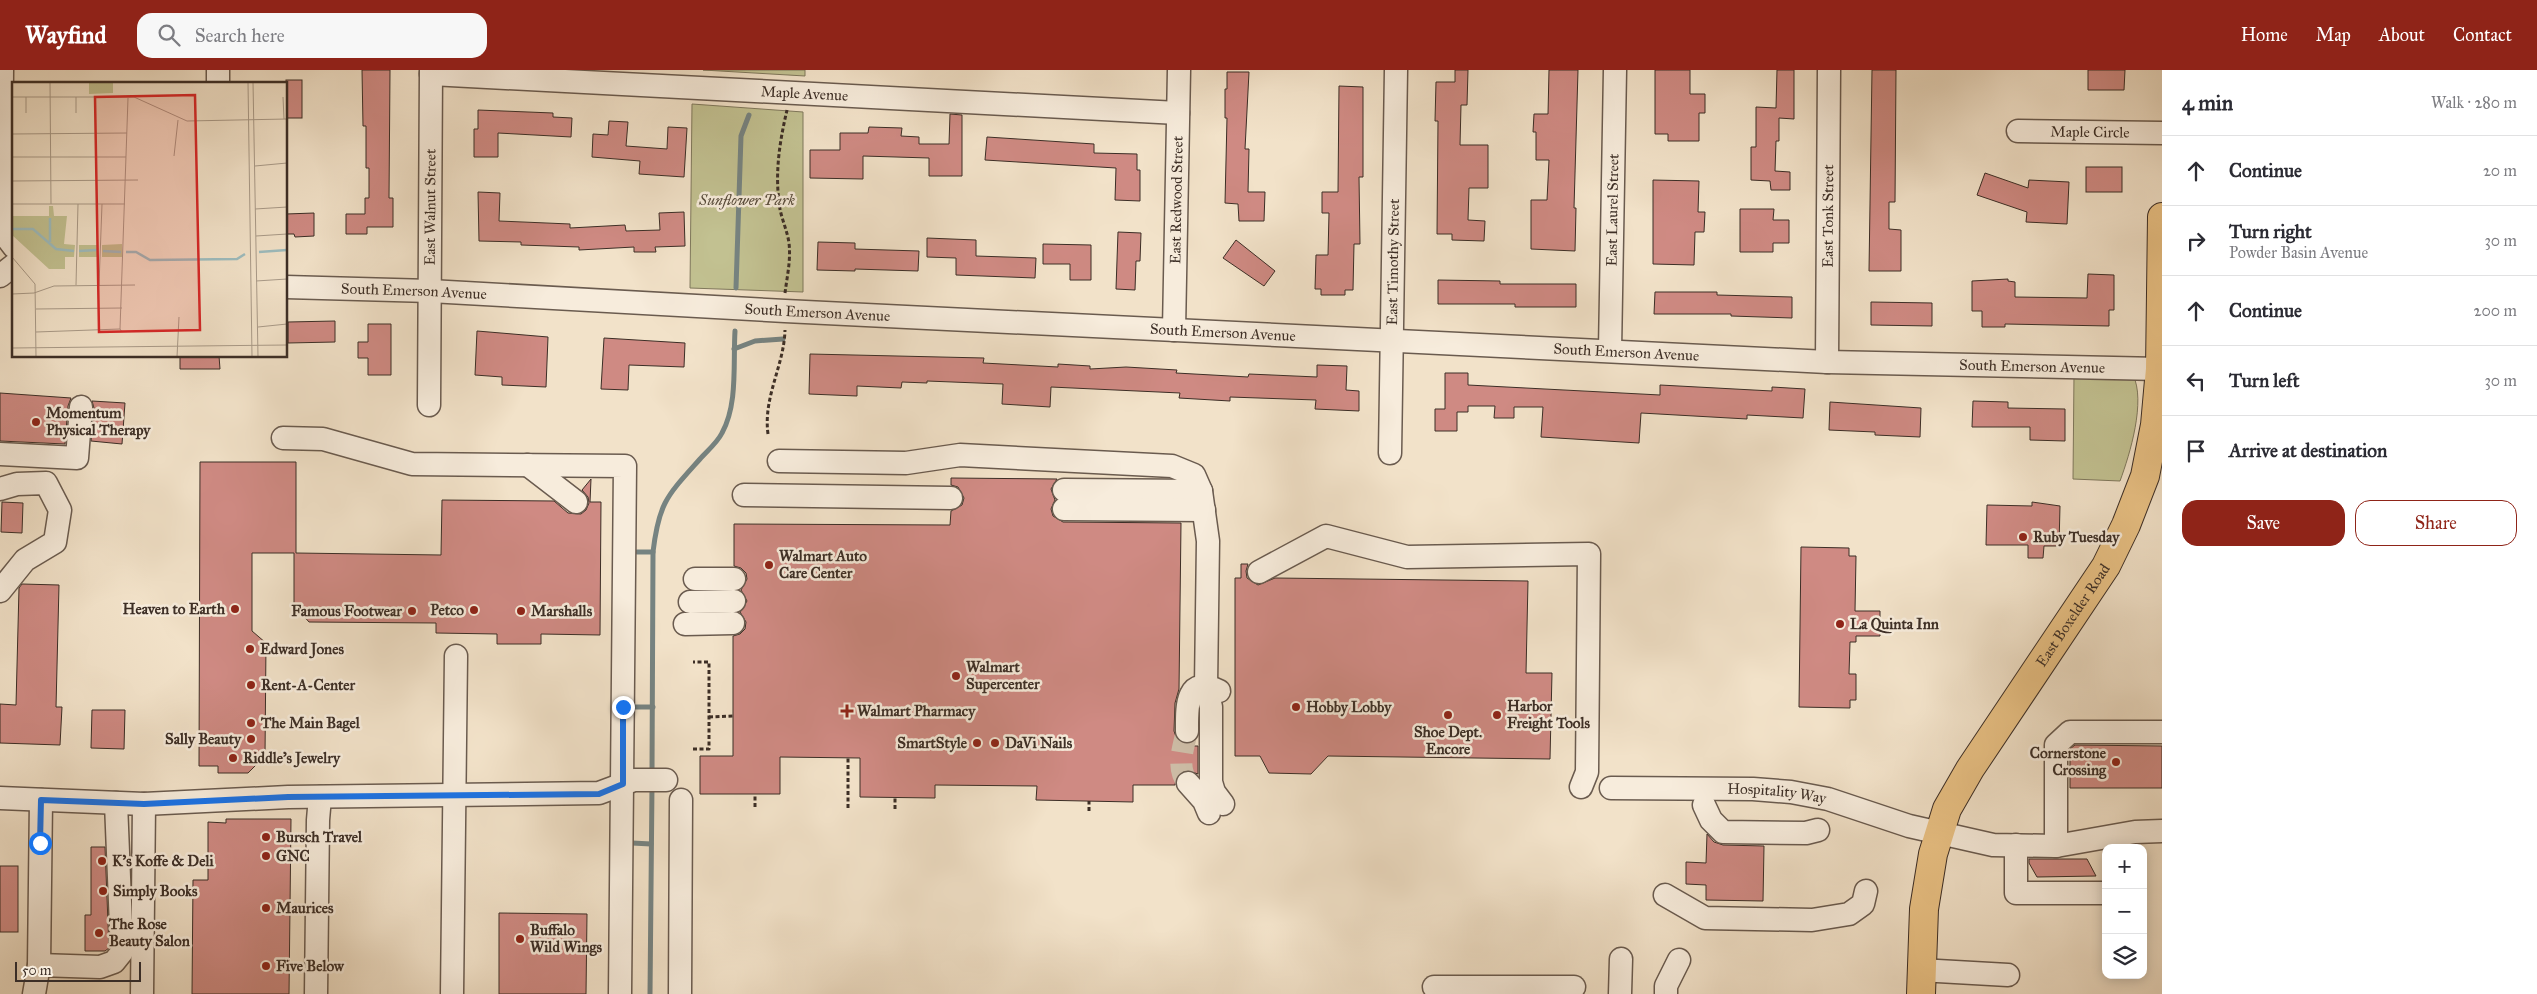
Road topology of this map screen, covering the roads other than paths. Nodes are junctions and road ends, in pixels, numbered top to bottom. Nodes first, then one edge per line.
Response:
1 (2, 70) edge
2 (1179, 70) edge
3 (1396, 70) edge
4 (1616, 70) edge
5 (1829, 70) edge
6 (431, 72) edge
7 (1178, 113) junction
8 (2018, 131) dead end
9 (2162, 133) edge
10 (2162, 217) edge
11 (12, 244) edge
12 (12, 267) edge
13 (0, 276) edge
14 (288, 287) edge
15 (430, 291) junction
16 (1174, 330) junction
17 (1392, 340) junction
18 (1610, 350) junction
19 (1827, 362) junction
20 (2160, 369) junction
21 (429, 405) dead end
22 (81, 407) dead end
23 (283, 438) dead end
24 (1390, 453) dead end
25 (0, 454) edge
26 (779, 461) dead end
27 (536, 465) junction
28 (0, 489) edge
29 (744, 496) dead end
30 (578, 497) dead end
31 (951, 498) dead end
32 (1064, 500) dead end
33 (1202, 501) junction
34 (1259, 572) dead end
35 (0, 592) edge
36 (734, 595) joint
37 (456, 656) dead end
38 (1206, 686) junction
39 (1187, 731) tunnel mouth
40 (2162, 732) edge
41 (666, 780) dead end
42 (628, 782) junction
43 (1188, 783) tunnel mouth
44 (1581, 787) dead end
45 (1612, 788) dead end
46 (454, 796) junction
47 (320, 797) junction
48 (0, 798) edge
49 (41, 800) junction
50 (681, 800) dead end
51 (130, 804) junction
52 (1704, 806) dead end
53 (1818, 830) dead end
54 (2162, 831) edge
55 (1938, 833) junction
56 (2111, 842) edge
57 (2016, 845) junction
58 (2056, 846) junction
59 (1866, 892) dead end
60 (2102, 893) edge
61 (1665, 895) dead end
62 (1621, 959) dead end
63 (1679, 960) dead end
64 (39, 965) junction
65 (2008, 975) dead end
66 (1921, 982) edge
67 (1434, 987) dead end
68 (1574, 987) dead end
69 (34, 994) edge
70 (142, 994) edge
71 (316, 994) edge
72 (452, 994) edge
73 (620, 994) edge
74 (680, 994) edge
75 (1620, 994) edge
76 (1666, 994) edge

1 - 11 street
2 - 7 street, East Redwood Street
3 - 17 street, East Timothy Street
4 - 18 street, East Laurel Street
5 - 19 street, East Tonk Street
6 - 7 street, Maple Avenue
6 - 15 street, East Walnut Street
7 - 16 street, East Redwood Street
8 - 9 street, Maple Circle
10 - 20 main road, East Boxelder Road
12 - 13 street
14 - 15 street, South Emerson Avenue
15 - 16 street, South Emerson Avenue
15 - 21 street, East Walnut Street
16 - 17 street, South Emerson Avenue
17 - 18 street, South Emerson Avenue
17 - 24 street, East Timothy Street
18 - 19 street, South Emerson Avenue
19 - 20 street, South Emerson Avenue
20 - 55 main road, East Boxelder Road
22 - 25 street
23 - 27 street
26 - 33 street
27 - 30 street
27 - 42 street
28 - 35 street
29 - 31 street
32 - 33 street
33 - 38 street
34 - 44 street
36 - 36 street
37 - 46 street
38 - 39 street
38 - 43 street
40 - 58 street
41 - 42 street
42 - 46 street
42 - 73 street
45 - 55 street, Hospitality Way
46 - 47 street
46 - 72 street
47 - 51 street
47 - 71 street
48 - 49 street
49 - 51 street
49 - 64 street
50 - 74 street
51 - 64 street
51 - 70 street
52 - 53 street
54 - 56 street, Hospitality Way
55 - 57 street, Hospitality Way
55 - 66 main road, East Boxelder Road
56 - 58 street, Hospitality Way
57 - 58 street, Hospitality Way
57 - 60 street
59 - 61 street
62 - 75 street
63 - 76 street
64 - 69 street
65 - 66 street
67 - 68 street

